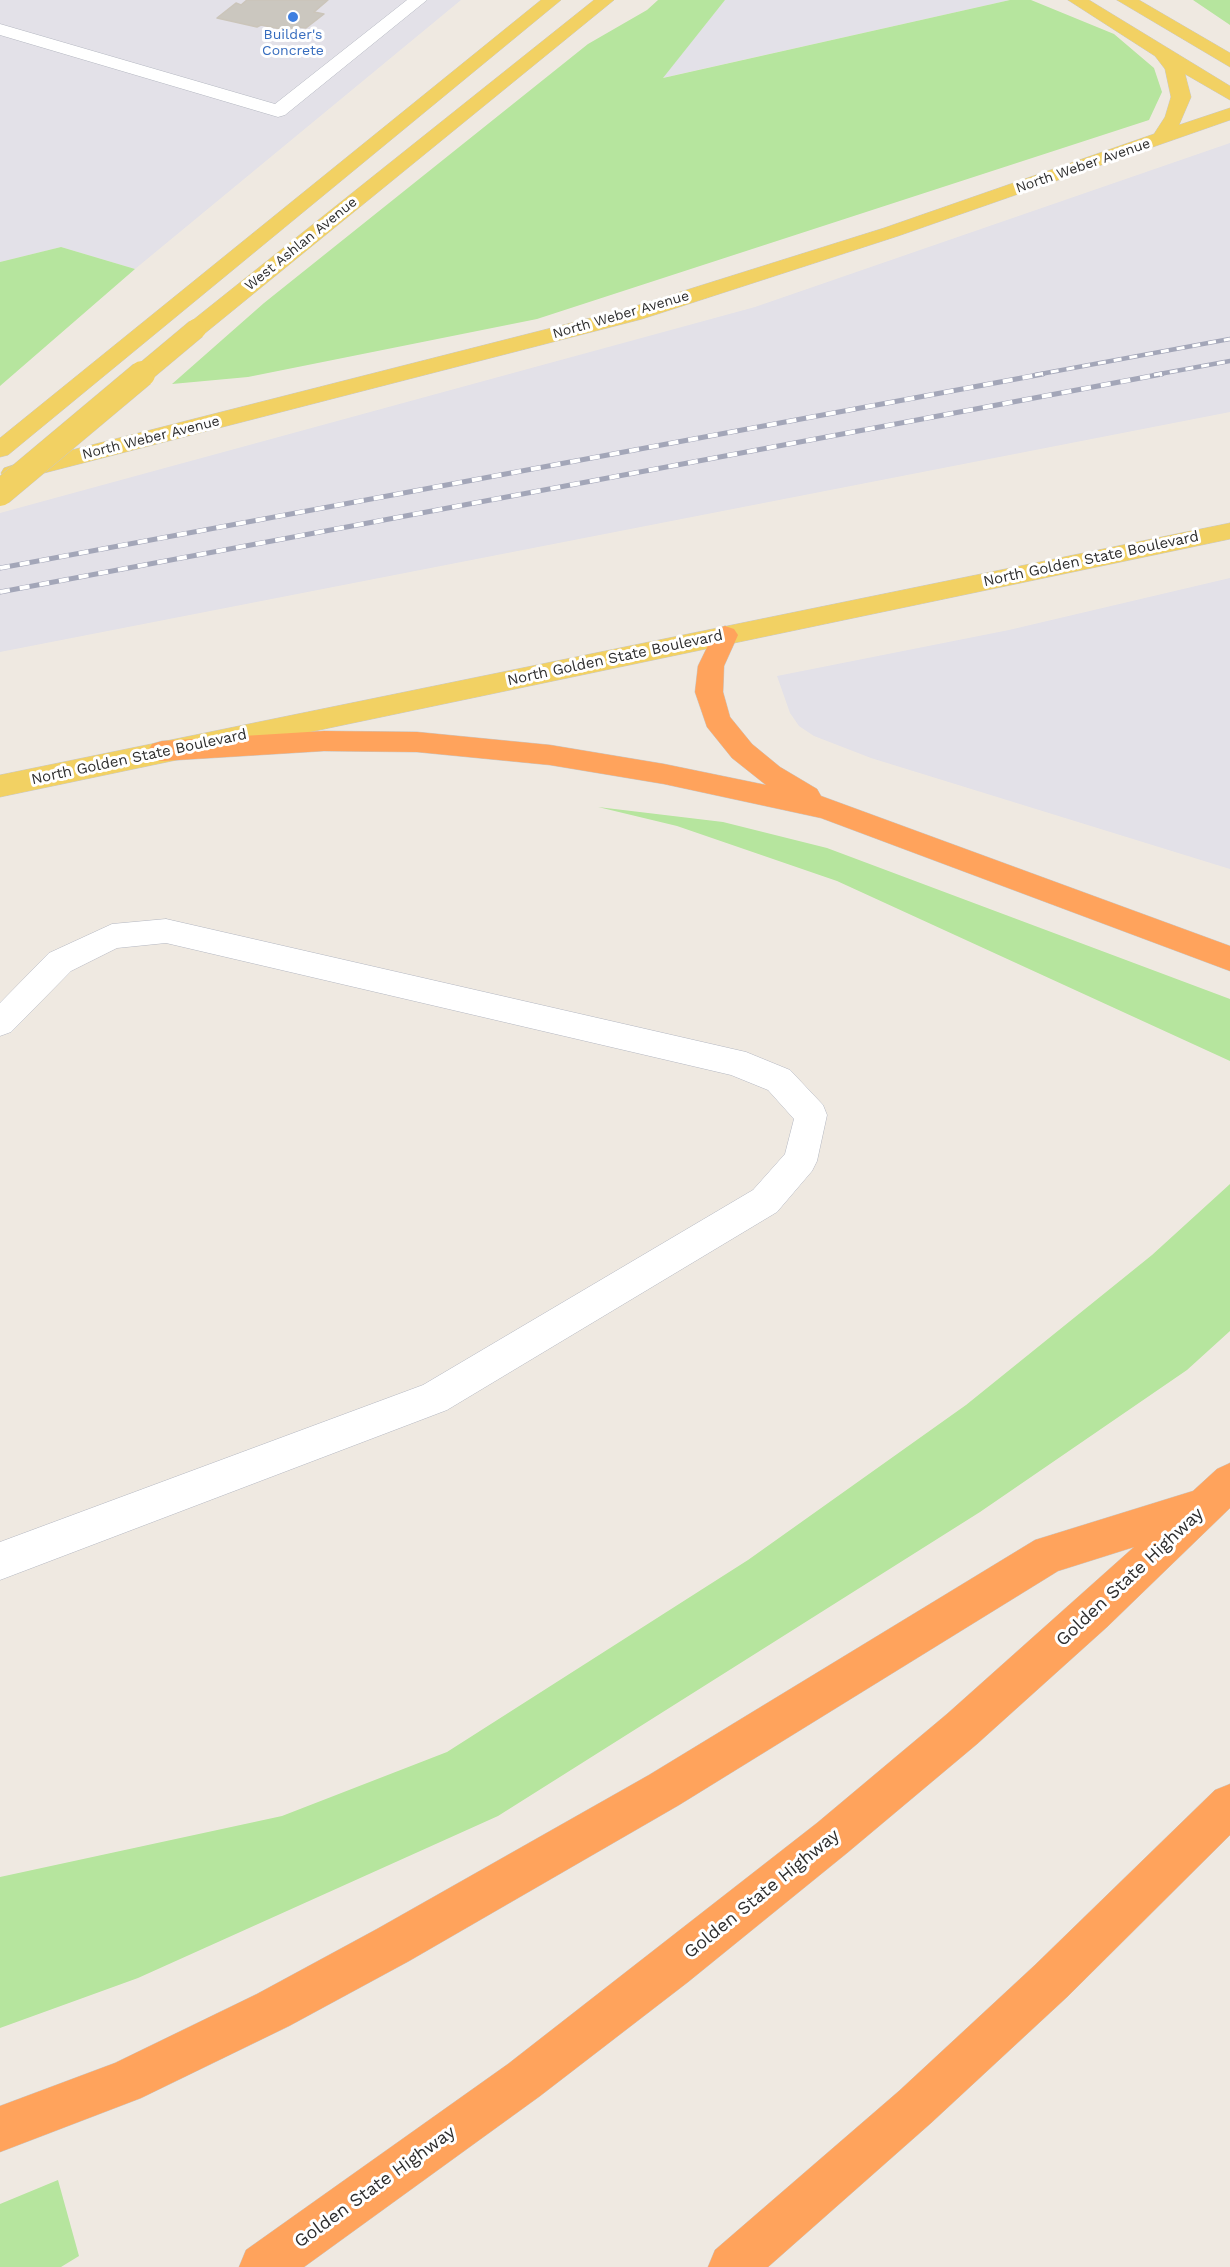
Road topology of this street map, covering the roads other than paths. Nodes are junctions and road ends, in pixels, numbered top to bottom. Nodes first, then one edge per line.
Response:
1 (418, 0) edge
2 (552, 0) edge
3 (605, 0) edge
4 (1077, 0) edge
5 (1126, 0) edge
6 (0, 29) edge
7 (1160, 49) junction
8 (1230, 61) edge
9 (1230, 94) edge
10 (1230, 114) edge
11 (1160, 139) junction
12 (0, 450) edge
13 (0, 477) edge
14 (0, 493) edge
15 (1230, 531) edge
16 (725, 635) junction
17 (162, 752) junction
18 (0, 786) edge
19 (825, 808) junction
20 (1230, 959) edge
21 (0, 1023) edge
22 (1218, 1494) edge
23 (0, 1561) edge
24 (1230, 1805) edge
25 (0, 2129) edge
26 (263, 2267) edge
27 (732, 2267) edge

1 - 6 lane
2 - 12 main road, West Ashlan Avenue
3 - 14 main road, West Ashlan Avenue, bridge
4 - 7 main road
5 - 8 main road
7 - 9 main road
7 - 11 main road
10 - 11 main road, North Weber Avenue
11 - 13 main road, North Weber Avenue
15 - 16 main road, North Golden State Boulevard
16 - 17 main road, North Golden State Boulevard
16 - 19 highway
17 - 18 main road, North Golden State Boulevard
17 - 19 highway
19 - 20 highway
21 - 23 lane
22 - 25 highway
22 - 26 highway, Golden State Highway
24 - 27 highway

